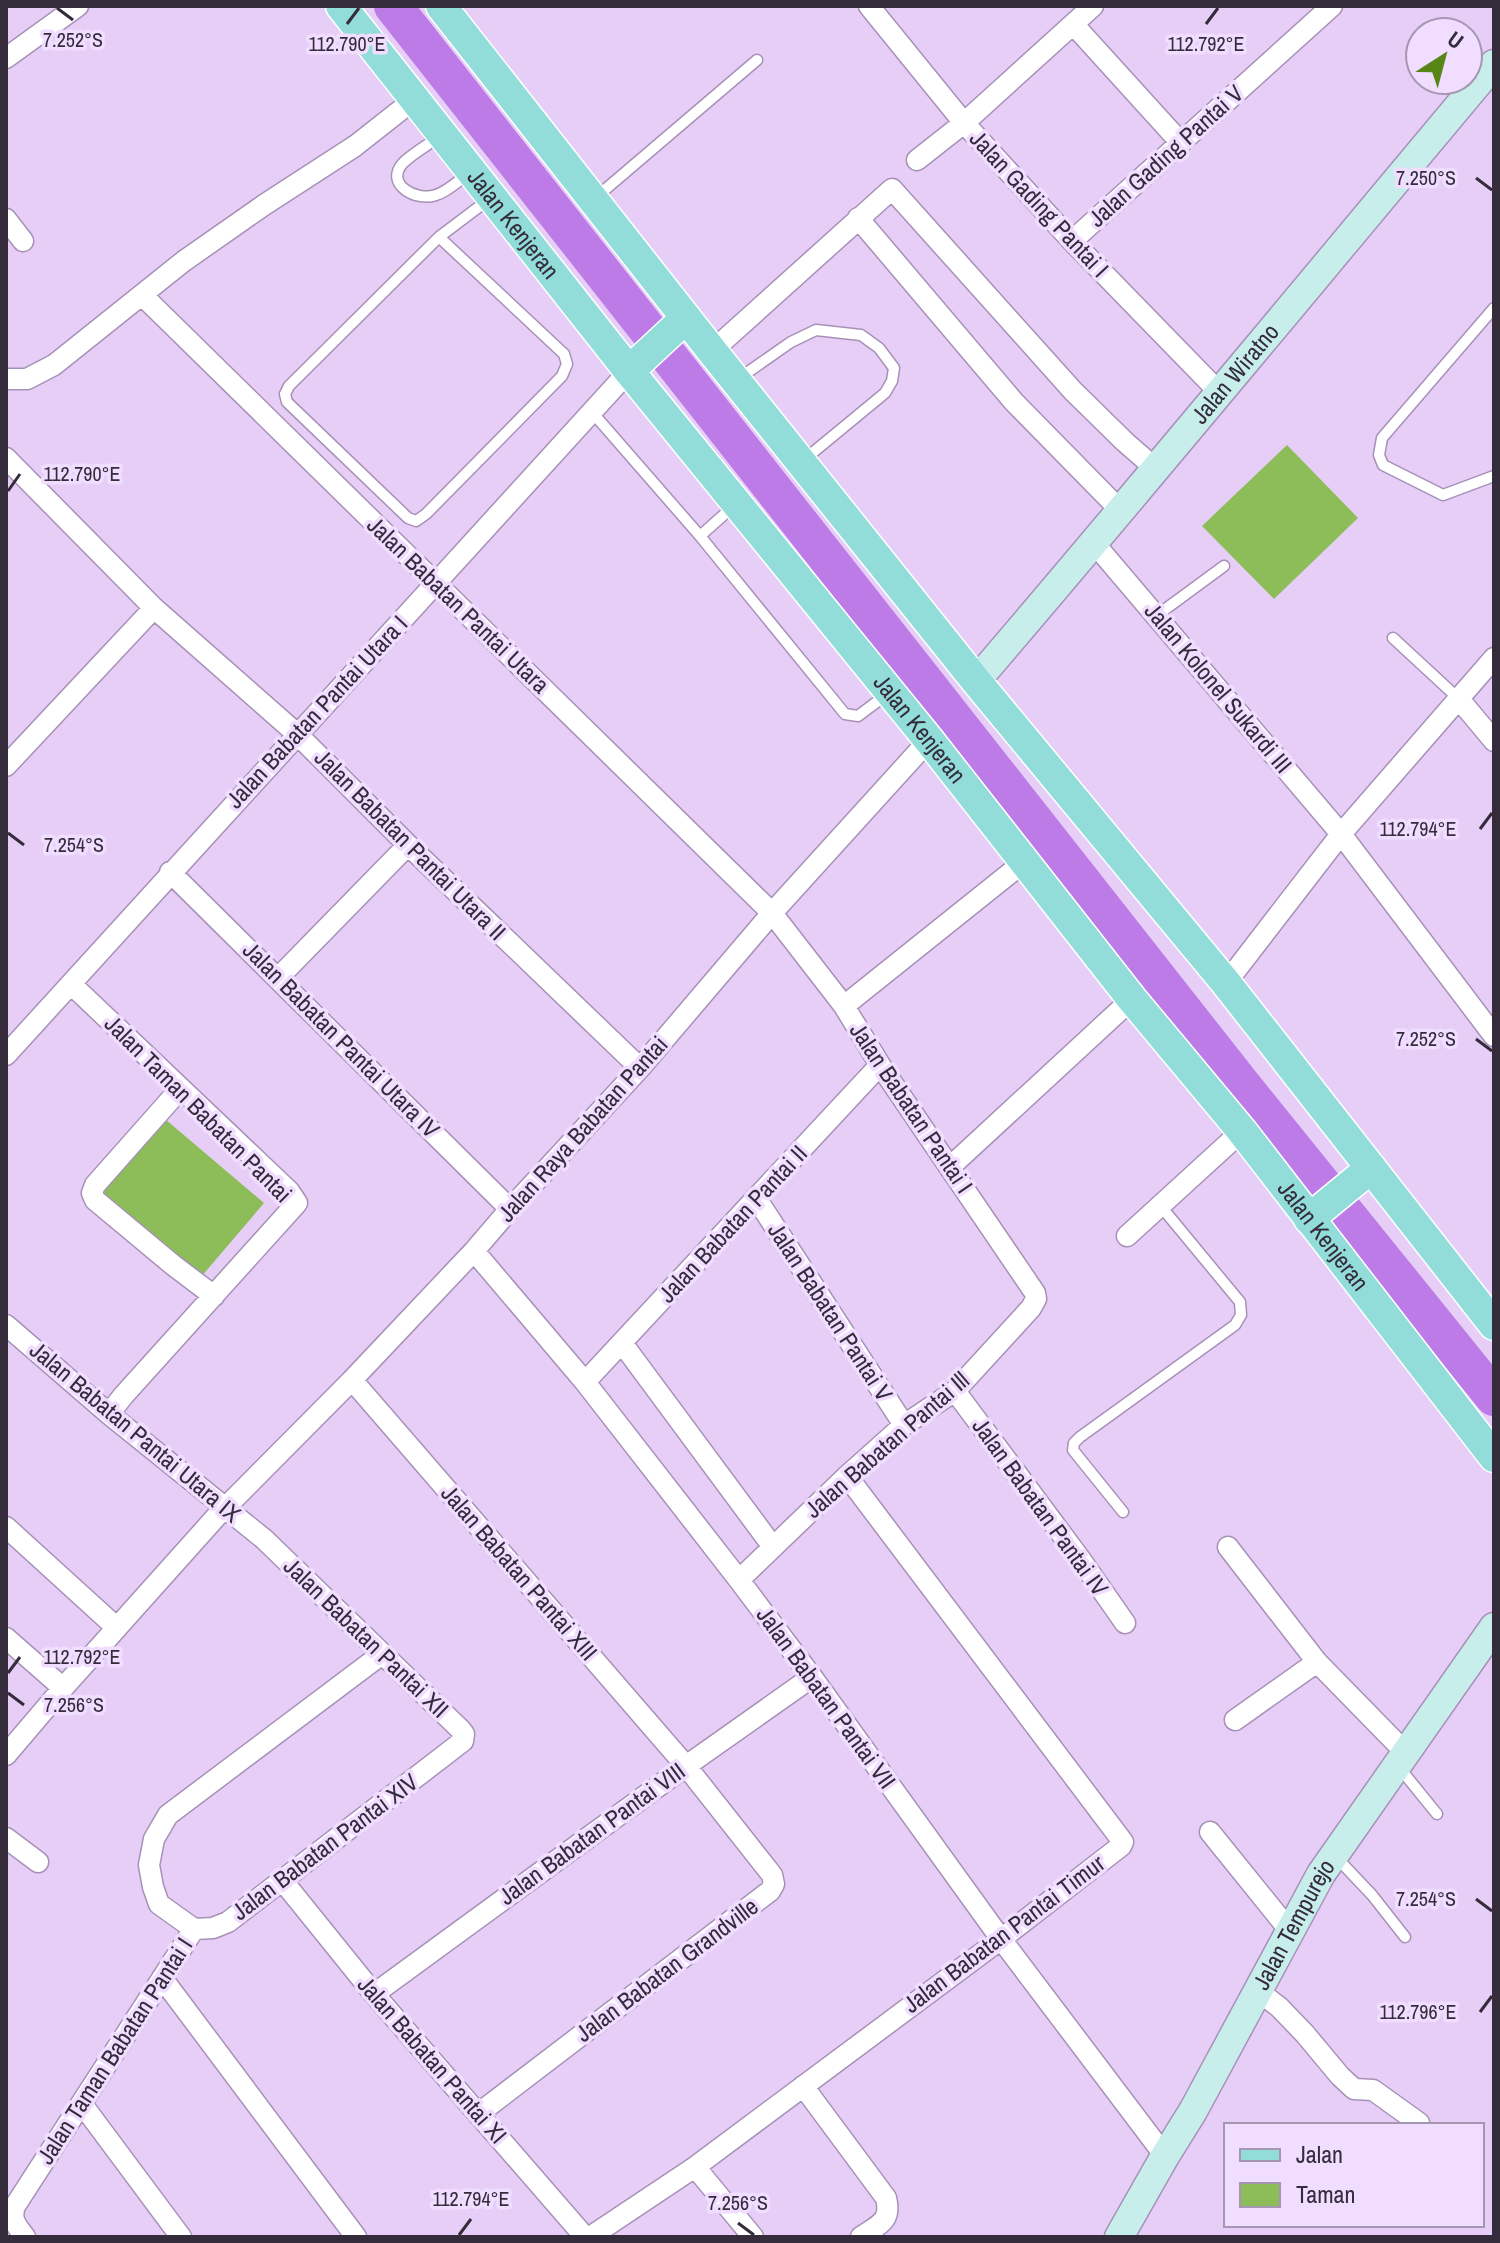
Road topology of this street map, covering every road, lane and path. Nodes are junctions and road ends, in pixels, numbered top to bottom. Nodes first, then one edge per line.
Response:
1 (78, 6) edge
2 (341, 6) edge
3 (441, 6) edge
4 (869, 6) edge
5 (1093, 6) edge
6 (1332, 6) edge
7 (1073, 24) junction
8 (6, 58) edge
9 (757, 60) dead end
10 (1494, 64) edge
11 (416, 98) junction
12 (964, 123) junction
13 (444, 134) junction
14 (1181, 143) junction
15 (917, 160) dead end
16 (473, 171) junction
17 (493, 196) junction
18 (593, 200) junction
19 (858, 218) junction
20 (6, 219) edge
21 (439, 237) junction
22 (23, 241) dead end
23 (1072, 241) junction
24 (143, 296) junction
25 (1494, 308) edge
26 (684, 320) junction
27 (712, 351) junction
28 (630, 369) junction
29 (6, 379) edge
30 (736, 380) junction
31 (1219, 392) junction
32 (592, 412) junction
33 (6, 458) edge
34 (801, 462) junction
35 (1156, 469) junction
36 (1494, 476) edge
37 (737, 503) junction
38 (1122, 512) junction
39 (700, 536) junction
40 (1094, 543) junction
41 (1224, 566) dead end
42 (436, 583) junction
43 (154, 608) junction
44 (1156, 616) junction
45 (1393, 638) dead end
46 (1494, 658) edge
47 (976, 681) junction
48 (889, 692) junction
49 (1459, 699) junction
50 (297, 734) junction
51 (929, 740) junction
52 (1494, 741) edge
53 (10, 753) edge
54 (1341, 834) junction
55 (408, 845) junction
56 (1024, 862) junction
57 (170, 872) junction
58 (772, 913) junction
59 (278, 978) junction
60 (1226, 983) junction
61 (71, 984) junction
62 (1132, 999) junction
63 (844, 1006) junction
64 (1494, 1036) edge
65 (6, 1055) edge
66 (880, 1065) junction
67 (640, 1068) junction
68 (180, 1089) junction
69 (1242, 1131) junction
70 (950, 1167) junction
71 (1369, 1169) junction
72 (756, 1198) junction
73 (1159, 1204) junction
74 (510, 1209) junction
75 (1311, 1217) junction
76 (1127, 1236) dead end
77 (474, 1251) junction
78 (214, 1296) junction
79 (1031, 1308) joint
80 (6, 1325) edge
81 (1494, 1325) edge
82 (622, 1343) junction
83 (352, 1380) junction
84 (585, 1382) junction
85 (955, 1391) junction
86 (109, 1414) junction
87 (904, 1425) junction
88 (1494, 1457) edge
89 (847, 1476) junction
90 (225, 1507) junction
91 (1123, 1512) dead end
92 (6, 1527) edge
93 (264, 1539) joint
94 (773, 1547) junction
95 (1228, 1547) dead end
96 (739, 1580) junction
97 (1125, 1623) dead end
98 (117, 1628) junction
99 (1493, 1630) edge
100 (6, 1638) edge
101 (382, 1654) junction
102 (1317, 1662) junction
103 (812, 1677) junction
104 (63, 1688) junction
105 (1235, 1720) dead end
106 (465, 1738) joint
107 (6, 1755) edge
108 (1401, 1758) junction
109 (686, 1766) junction
110 (1437, 1814) dead end
111 (1210, 1832) dead end
112 (6, 1838) edge
113 (1335, 1855) junction
114 (38, 1862) dead end
115 (282, 1880) junction
116 (194, 1929) junction
117 (1290, 1931) junction
118 (1405, 1937) dead end
119 (1001, 1939) junction
120 (162, 1978) junction
121 (1258, 1991) junction
122 (374, 1994) junction
123 (803, 2086) junction
124 (82, 2104) junction
125 (478, 2114) junction
126 (1419, 2123) dead end
127 (1165, 2156) junction
128 (695, 2167) junction
129 (25, 2237) edge
130 (181, 2237) edge
131 (356, 2237) edge
132 (588, 2237) edge
133 (753, 2237) edge
134 (861, 2237) edge
135 (1119, 2237) edge

1 - 8 street
2 - 11 main road, Jalan Kenjeran
3 - 18 main road
4 - 12 street, Jalan Gading Pantai I
5 - 7 street
6 - 14 street, Jalan Gading Pantai V
7 - 12 street
7 - 14 street
9 - 18 lane
10 - 31 main road, Jalan Wiratno
11 - 13 main road, Jalan Kenjeran
11 - 24 street
12 - 15 street
12 - 23 street, Jalan Gading Pantai I
13 - 16 main road, Jalan Kenjeran
13 - 16 lane
14 - 23 street, Jalan Gading Pantai V
16 - 17 main road, Jalan Kenjeran
17 - 21 lane
17 - 28 main road, Jalan Kenjeran
18 - 26 main road
19 - 27 street
19 - 35 street
19 - 38 street
20 - 22 street
21 - 21 lane
23 - 31 street, Jalan Gading Pantai I
24 - 29 street
24 - 42 street, Jalan Babatan Pantai Utara
25 - 36 lane
26 - 27 main road
26 - 28 main road
27 - 30 main road
28 - 32 street, Jalan Babatan Pantai Utara I
28 - 37 main road, Jalan Kenjeran
30 - 34 main road
30 - 34 lane
31 - 35 main road, Jalan Wiratno
32 - 39 lane
32 - 42 street, Jalan Babatan Pantai Utara I
33 - 43 street, Jalan Babatan Pantai Utara II
34 - 47 main road
35 - 38 main road, Jalan Wiratno
37 - 39 lane
37 - 48 main road, Jalan Kenjeran
38 - 40 main road, Jalan Wiratno
39 - 48 lane
40 - 44 street, Jalan Kolonel Sukardi III
40 - 47 main road, Jalan Wiratno
41 - 44 lane
42 - 50 street, Jalan Babatan Pantai Utara I
42 - 58 street, Jalan Babatan Pantai Utara
43 - 50 street, Jalan Babatan Pantai Utara II
43 - 53 street
44 - 54 street, Jalan Kolonel Sukardi III
45 - 49 lane
46 - 49 street
47 - 60 main road
48 - 51 main road, Jalan Kenjeran
49 - 52 street
49 - 54 street
50 - 55 street, Jalan Babatan Pantai Utara II
50 - 57 street, Jalan Babatan Pantai Utara I
51 - 56 main road, Jalan Kenjeran
51 - 58 street, Jalan Raya Babatan Pantai
54 - 60 street
54 - 64 street, Jalan Kolonel Sukardi III
55 - 59 street
55 - 67 street, Jalan Babatan Pantai Utara II
56 - 62 main road, Jalan Kenjeran
56 - 63 street
57 - 59 street, Jalan Babatan Pantai Utara IV
57 - 61 street, Jalan Babatan Pantai Utara I
58 - 63 street, Jalan Babatan Pantai I
58 - 67 street, Jalan Raya Babatan Pantai
59 - 74 street, Jalan Babatan Pantai Utara IV
60 - 71 main road
61 - 65 street, Jalan Babatan Pantai Utara I
61 - 68 street, Jalan Taman Babatan Pantai
62 - 69 main road, Jalan Kenjeran
62 - 70 street
63 - 66 street, Jalan Babatan Pantai I
66 - 70 street, Jalan Babatan Pantai I
66 - 72 street, Jalan Babatan Pantai II
67 - 74 street, Jalan Raya Babatan Pantai
68 - 78 street, Jalan Taman Babatan Pantai
68 - 78 street
69 - 73 street
69 - 75 main road, Jalan Kenjeran
70 - 79 street, Jalan Babatan Pantai I
71 - 75 main road
71 - 81 main road
72 - 82 street, Jalan Babatan Pantai II
72 - 87 street, Jalan Babatan Pantai V
73 - 76 street
73 - 91 lane
74 - 77 street, Jalan Raya Babatan Pantai
75 - 88 main road, Jalan Kenjeran
77 - 83 street, Jalan Raya Babatan Pantai
77 - 84 street, Jalan Babatan Pantai VII
78 - 86 street, Jalan Taman Babatan Pantai
79 - 85 street, Jalan Babatan Pantai Ill
80 - 86 street, Jalan Babatan Pantai Utara IX
82 - 84 street, Jalan Babatan Pantai II
82 - 94 street
83 - 90 street, Jalan Raya Babatan Pantai
83 - 109 street, Jalan Babatan Pantai XIII
84 - 96 street, Jalan Babatan Pantai VII
85 - 87 street, Jalan Babatan Pantai Ill
85 - 97 street, Jalan Babatan Pantai IV
86 - 90 street, Jalan Babatan Pantai Utara IX
87 - 89 street, Jalan Babatan Pantai Ill
89 - 94 street, Jalan Babatan Pantai Ill
89 - 119 street, Jalan Babatan Pantai Timur
90 - 93 street, Jalan Babatan Pantai Utara IX
90 - 98 street, Jalan Raya Babatan Pantai
92 - 98 street
93 - 101 street, Jalan Babatan Pantai XII
94 - 96 street, Jalan Babatan Pantai Ill
95 - 102 street
96 - 103 street, Jalan Babatan Pantai VII
98 - 104 street, Jalan Raya Babatan Pantai
99 - 108 main road, Jalan Tempurejo
100 - 104 street
101 - 106 street, Jalan Babatan Pantai XII
101 - 116 street
102 - 105 street
102 - 108 street
103 - 109 street, Jalan Babatan Pantai VIII
103 - 119 street, Jalan Babatan Pantai VII
104 - 107 street, Jalan Raya Babatan Pantai
106 - 115 street, Jalan Babatan Pantai XIV
108 - 110 lane
108 - 113 main road, Jalan Tempurejo
109 - 122 street, Jalan Babatan Pantai VIII
109 - 125 street, Jalan Babatan Grandville
111 - 117 street
112 - 114 street
113 - 117 main road, Jalan Tempurejo
113 - 118 lane
115 - 116 street, Jalan Babatan Pantai XIV
115 - 122 street, Jalan Babatan Pantai XI
116 - 120 street, Jalan Taman Babatan Pantai I
117 - 121 main road, Jalan Tempurejo
119 - 123 street, Jalan Babatan Pantai Timur
119 - 127 street, Jalan Babatan Pantai VII
120 - 124 street, Jalan Taman Babatan Pantai I
120 - 131 street
121 - 126 street
121 - 127 main road, Jalan Tempurejo
122 - 125 street, Jalan Babatan Pantai XI
123 - 128 street, Jalan Babatan Pantai Timur
123 - 134 street
124 - 129 street, Jalan Taman Babatan Pantai I
124 - 130 street
125 - 132 street, Jalan Babatan Pantai XI
127 - 135 main road, Jalan Tempurejo
128 - 132 street, Jalan Babatan Pantai Timur
128 - 133 street

